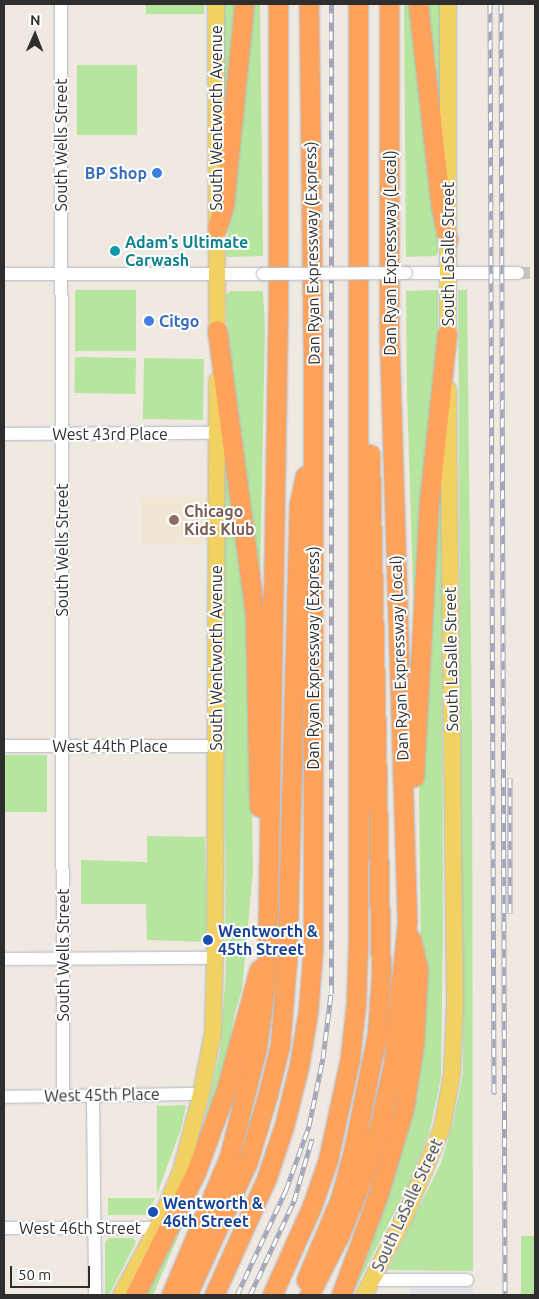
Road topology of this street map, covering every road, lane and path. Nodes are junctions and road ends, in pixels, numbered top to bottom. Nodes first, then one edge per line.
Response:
1 (61, 4) edge
2 (216, 4) edge
3 (244, 4) edge
4 (278, 4) edge
5 (309, 4) edge
6 (358, 4) edge
7 (389, 4) edge
8 (418, 4) edge
9 (448, 4) edge
10 (217, 228) junction
11 (448, 240) junction
12 (518, 273) tunnel mouth
13 (4, 274) edge
14 (61, 274) junction
15 (216, 274) junction
16 (448, 274) junction
17 (217, 330) junction
18 (447, 334) junction
19 (358, 364) junction
20 (217, 433) junction
21 (313, 433) junction
22 (4, 434) edge
23 (62, 434) junction
24 (4, 746) edge
25 (62, 746) junction
26 (216, 746) junction
27 (406, 820) junction
28 (270, 858) junction
29 (407, 921) junction
30 (269, 934) junction
31 (215, 958) junction
32 (4, 959) edge
33 (63, 959) junction
34 (200, 1094) junction
35 (64, 1096) junction
36 (93, 1096) junction
37 (4, 1097) edge
38 (4, 1228) edge
39 (93, 1228) junction
40 (157, 1228) junction
41 (372, 1280) junction
42 (467, 1280) dead end
43 (95, 1295) edge
44 (121, 1295) edge
45 (135, 1295) edge
46 (171, 1295) edge
47 (187, 1295) edge
48 (214, 1295) edge
49 (272, 1295) edge
50 (300, 1295) edge
51 (309, 1295) edge
52 (341, 1295) edge
53 (364, 1295) edge

1 - 14 street, South Wells Street
2 - 10 main road, South Wentworth Avenue
3 - 10 highway
4 - 28 highway
5 - 21 highway, Dan Ryan Expressway (Express)
6 - 19 highway
7 - 27 highway, Dan Ryan Expressway (Local)
8 - 11 highway
9 - 11 main road, South LaSalle Street
10 - 15 main road, South Wentworth Avenue
11 - 16 main road, South LaSalle Street
12 - 16 street
13 - 14 street
14 - 15 street
14 - 23 street, South Wells Street
15 - 16 street, bridge
15 - 17 main road, South Wentworth Avenue
16 - 18 main road, South LaSalle Street
17 - 20 main road, South Wentworth Avenue
17 - 28 highway
18 - 27 highway
18 - 41 main road, South LaSalle Street
19 - 49 highway
19 - 50 highway
20 - 23 street, West 43rd Place
20 - 26 main road, South Wentworth Avenue
21 - 47 highway
21 - 48 highway, Dan Ryan Expressway (Express)
22 - 23 street, West 43rd Place
23 - 25 street, South Wells Street
24 - 25 street, West 44th Place
25 - 26 street, West 44th Place
25 - 33 street, South Wells Street
26 - 31 main road, South Wentworth Avenue
27 - 29 highway, Dan Ryan Expressway (Local)
28 - 30 highway
29 - 51 highway, Dan Ryan Expressway (Local)
29 - 52 highway
30 - 45 highway
30 - 46 highway
31 - 33 street
31 - 34 main road, South Wentworth Avenue
32 - 33 street
33 - 35 street, South Wells Street
34 - 36 street, West 45th Place
34 - 40 main road, South Wentworth Avenue
35 - 36 street, West 45th Place
35 - 37 street, West 45th Place
36 - 39 street
38 - 39 street, West 46th Street
39 - 40 street, West 46th Street
39 - 43 street
40 - 44 main road, South Wentworth Avenue
41 - 42 street
41 - 53 main road, South LaSalle Street

